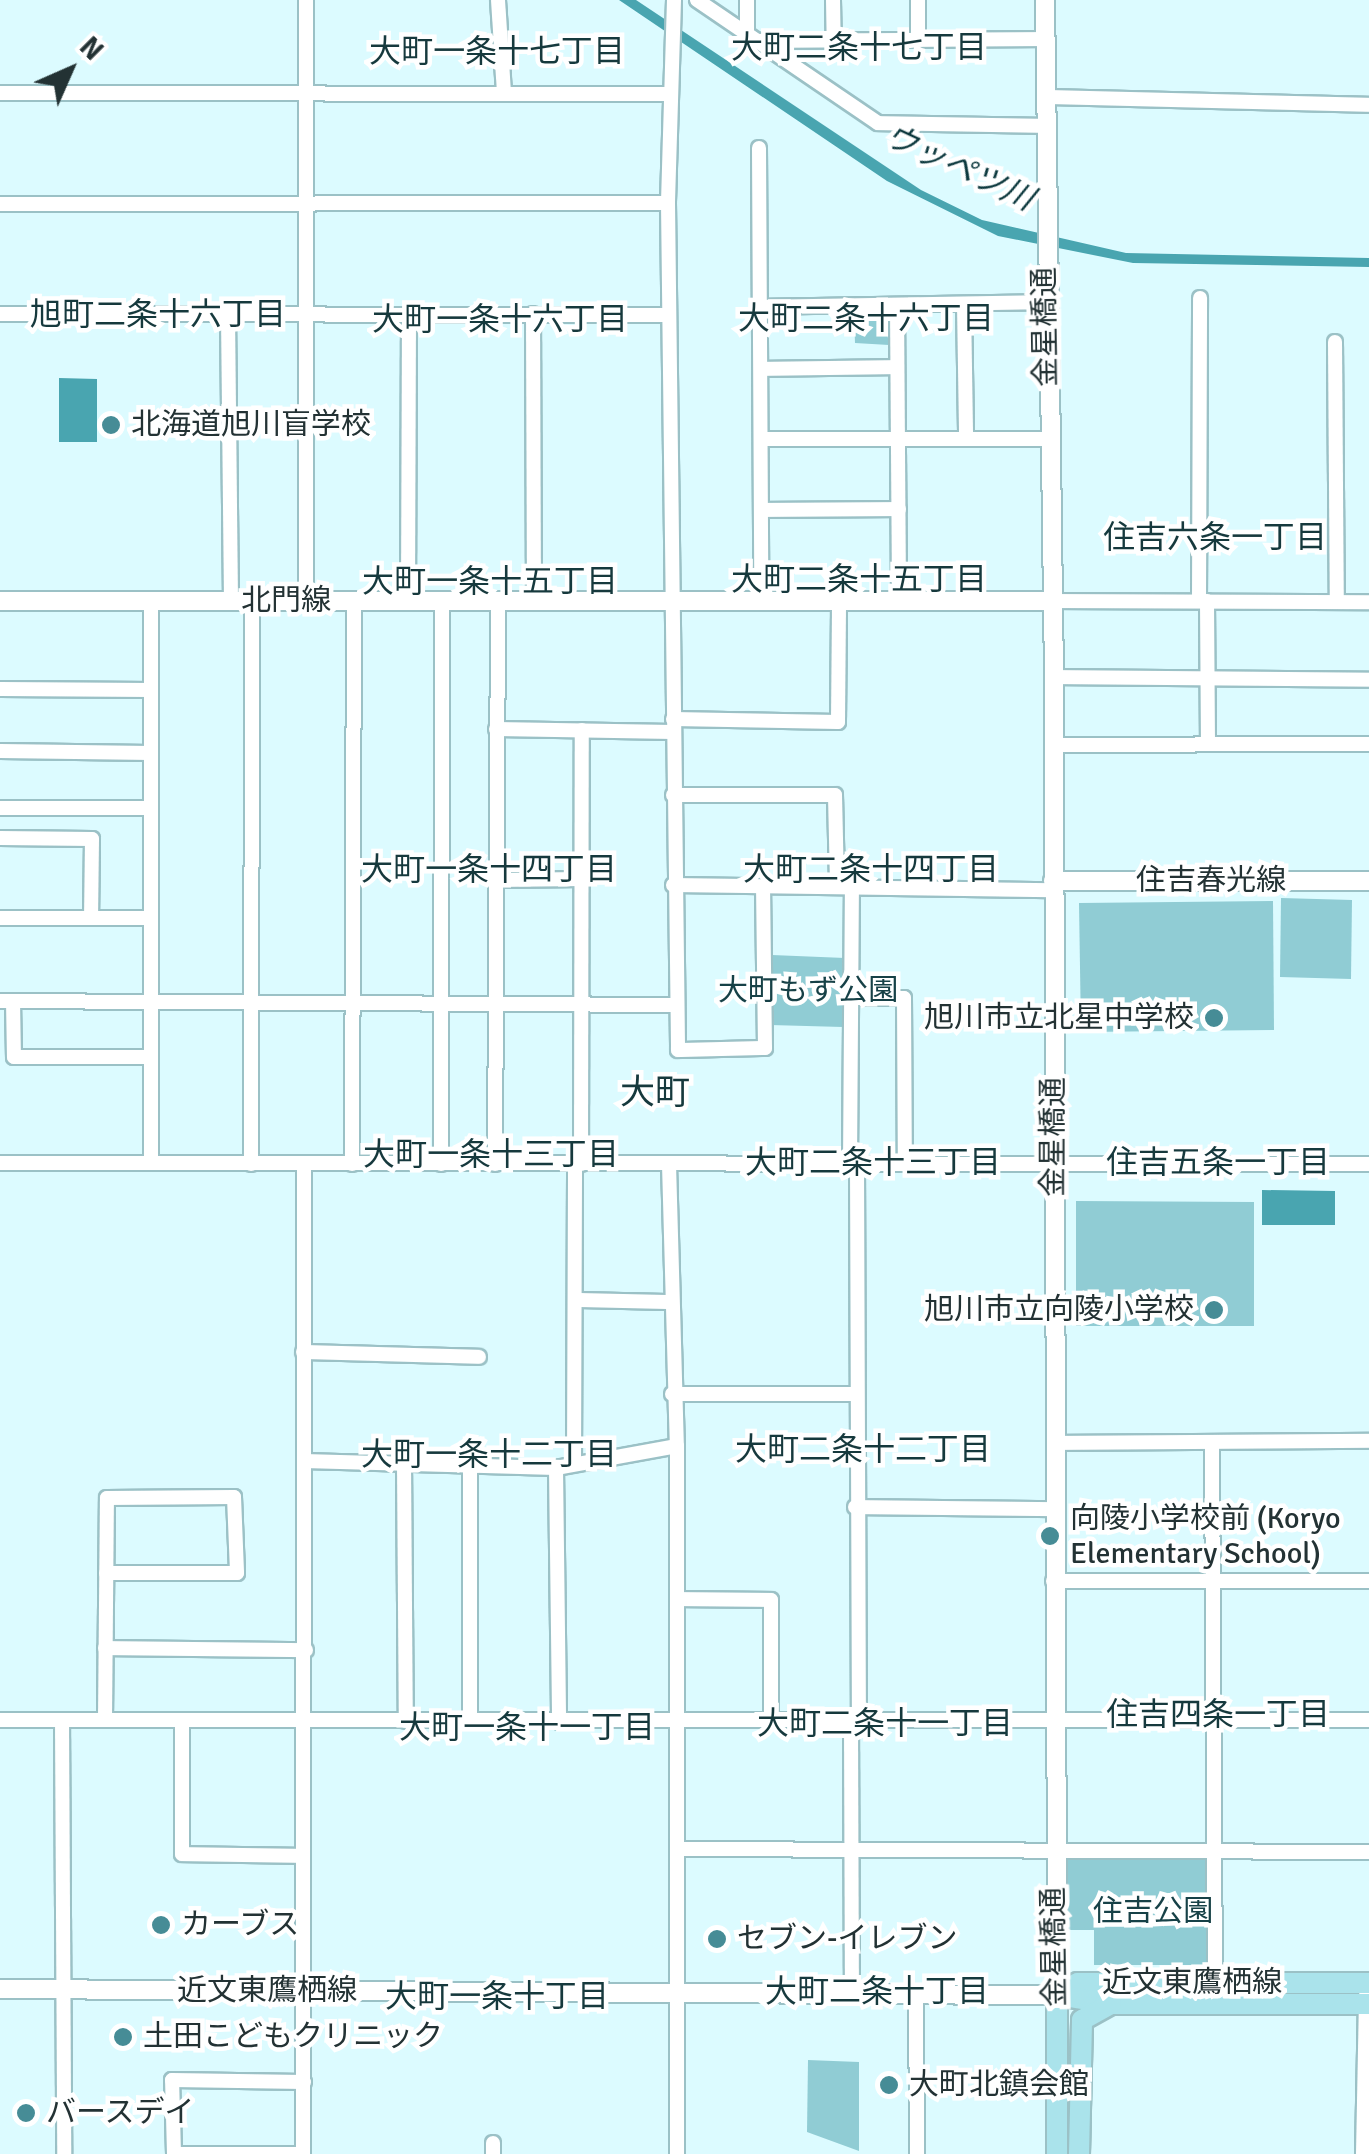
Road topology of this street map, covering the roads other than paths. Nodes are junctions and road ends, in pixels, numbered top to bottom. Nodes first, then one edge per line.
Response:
1 (306, 0) edge
2 (498, 0) edge
3 (697, 0) edge
4 (747, 0) edge
5 (834, 0) edge
6 (918, 0) edge
7 (1044, 0) edge
8 (674, 2) edge
9 (752, 37) junction
10 (834, 39) junction
11 (918, 39) junction
12 (1044, 39) junction
13 (504, 92) junction
14 (0, 93) edge
15 (306, 94) junction
16 (670, 94) junction
17 (1045, 97) junction
18 (1369, 104) edge
19 (1045, 126) junction
20 (760, 148) dead end
21 (307, 203) junction
22 (0, 204) edge
23 (668, 204) junction
24 (1200, 298) dead end
25 (1045, 302) junction
26 (964, 304) junction
27 (897, 306) junction
28 (760, 307) junction
29 (0, 314) edge
30 (228, 314) junction
31 (307, 314) junction
32 (409, 314) junction
33 (533, 314) junction
34 (669, 315) junction
35 (1335, 342) dead end
36 (898, 367) junction
37 (760, 369) junction
38 (761, 438) junction
39 (898, 438) junction
40 (966, 438) junction
41 (1048, 438) junction
42 (898, 509) junction
43 (761, 510) junction
44 (0, 600) edge
45 (151, 601) junction
46 (231, 601) junction
47 (252, 601) junction
48 (306, 601) junction
49 (354, 601) junction
50 (408, 601) junction
51 (442, 601) junction
52 (498, 601) junction
53 (671, 601) junction
54 (760, 601) junction
55 (839, 601) junction
56 (900, 601) junction
57 (1053, 601) junction
58 (1203, 601) junction
59 (534, 602) junction
60 (1337, 602) junction
61 (1369, 602) edge
62 (1054, 678) junction
63 (1208, 678) junction
64 (1369, 680) edge
65 (0, 689) edge
66 (151, 690) junction
67 (673, 725) junction
68 (496, 729) junction
69 (582, 730) junction
70 (1208, 744) junction
71 (1369, 744) edge
72 (1054, 745) junction
73 (0, 752) edge
74 (151, 754) junction
75 (673, 795) junction
76 (0, 808) edge
77 (151, 808) junction
78 (0, 838) edge
79 (583, 878) junction
80 (496, 880) junction
81 (1369, 881) edge
82 (674, 885) junction
83 (844, 886) junction
84 (1053, 886) junction
85 (763, 887) junction
86 (0, 918) edge
87 (90, 918) junction
88 (151, 918) junction
89 (851, 998) junction
90 (7, 1001) edge
91 (151, 1001) junction
92 (251, 1002) junction
93 (352, 1003) junction
94 (443, 1004) junction
95 (495, 1004) junction
96 (582, 1004) junction
97 (675, 1005) junction
98 (151, 1056) junction
99 (0, 1164) edge
100 (151, 1164) junction
101 (251, 1164) junction
102 (304, 1164) junction
103 (352, 1164) junction
104 (442, 1164) junction
105 (495, 1164) junction
106 (578, 1164) junction
107 (669, 1164) junction
108 (854, 1164) junction
109 (905, 1164) junction
110 (1054, 1164) junction
111 (1369, 1164) edge
112 (574, 1300) junction
113 (671, 1302) junction
114 (303, 1352) junction
115 (479, 1357) dead end
116 (672, 1394) junction
117 (856, 1394) junction
118 (1369, 1441) edge
119 (1212, 1442) junction
120 (1054, 1443) junction
121 (678, 1446) junction
122 (304, 1460) junction
123 (404, 1462) junction
124 (574, 1463) junction
125 (470, 1464) junction
126 (556, 1468) junction
127 (855, 1507) junction
128 (1054, 1508) junction
129 (106, 1573) junction
130 (1053, 1581) junction
131 (1214, 1581) junction
132 (1369, 1581) edge
133 (678, 1599) junction
134 (105, 1648) junction
135 (306, 1650) junction
136 (0, 1720) edge
137 (62, 1720) junction
138 (105, 1720) junction
139 (182, 1720) junction
140 (1054, 1720) junction
141 (1369, 1720) edge
142 (306, 1721) junction
143 (406, 1721) junction
144 (771, 1721) junction
145 (1212, 1721) junction
146 (470, 1722) junction
147 (559, 1722) junction
148 (677, 1723) junction
149 (855, 1723) junction
150 (678, 1849) junction
151 (1054, 1849) junction
152 (850, 1850) junction
153 (1212, 1851) junction
154 (1369, 1852) edge
155 (303, 1856) junction
156 (0, 1989) edge
157 (64, 1990) junction
158 (304, 1992) junction
159 (676, 1994) junction
160 (852, 1994) junction
161 (916, 1994) junction
162 (1216, 1994) junction
163 (1056, 1995) junction
164 (1367, 1995) edge
165 (1113, 2004) junction
166 (1079, 2035) junction
167 (304, 2082) junction
168 (64, 2154) edge
169 (303, 2154) edge
170 (677, 2154) edge
171 (917, 2154) edge
172 (1057, 2154) edge
173 (1079, 2154) edge
174 (1363, 2154) edge

1 - 15 street
2 - 13 street
3 - 9 street
4 - 9 street
5 - 10 street
6 - 11 street
7 - 12 street, 金星橋通
8 - 16 street
9 - 10 street
9 - 19 street
10 - 11 street
11 - 12 street
12 - 17 street, 金星橋通
13 - 15 street
13 - 16 street
14 - 15 street
15 - 21 street
16 - 23 street
17 - 18 street
17 - 19 street, 金星橋通
19 - 25 street, 金星橋通
20 - 28 street
21 - 22 street
21 - 23 street
21 - 31 street
23 - 34 street
24 - 58 street
25 - 26 street
25 - 41 street, 金星橋通
26 - 27 street
26 - 40 street
27 - 28 street
27 - 36 street
28 - 37 street
29 - 30 street
30 - 31 street
30 - 46 street
31 - 32 street
31 - 48 street
32 - 33 street
32 - 50 street
33 - 34 street
33 - 59 street
34 - 53 street
35 - 60 street
36 - 37 street
36 - 39 street
37 - 38 street
38 - 39 street
38 - 43 street
39 - 40 street
39 - 42 street
40 - 41 street
41 - 57 street, 金星橋通
42 - 43 street
42 - 56 street
43 - 54 street
44 - 45 street, 北門線
45 - 46 street, 北門線
45 - 66 street
46 - 47 street, 北門線
47 - 48 street, 北門線
47 - 92 street
48 - 49 street, 北門線
49 - 50 street, 北門線
49 - 93 street
50 - 51 street, 北門線
51 - 52 street, 北門線
51 - 94 street
52 - 59 street, 北門線
52 - 68 street
53 - 54 street, 北門線
53 - 59 street, 北門線
53 - 67 street
54 - 55 street, 北門線
55 - 56 street, 北門線
55 - 67 street
56 - 57 street, 北門線
57 - 58 street
57 - 62 street, 金星橋通
58 - 60 street
58 - 63 street
60 - 61 street
62 - 63 street
62 - 72 street, 金星橋通
63 - 64 street
63 - 70 street
65 - 66 street
66 - 74 street
67 - 69 street
67 - 75 street
68 - 69 street
68 - 80 street
69 - 79 street
70 - 71 street
70 - 72 street
72 - 84 street, 金星橋通
73 - 74 street
74 - 77 street
75 - 82 street
75 - 83 street
76 - 77 street
77 - 88 street
78 - 87 street
79 - 80 street
79 - 96 street
80 - 95 street
81 - 84 street, 住吉春光線
82 - 85 street
82 - 97 street
83 - 84 street
83 - 85 street
83 - 89 street
84 - 110 street, 金星橋通
85 - 97 street
86 - 87 street
87 - 88 street
88 - 91 street
89 - 108 street
89 - 109 street
90 - 91 street
90 - 98 street
91 - 92 street
91 - 98 street
92 - 93 street
92 - 101 street
93 - 94 street
93 - 103 street
94 - 95 street
94 - 104 street
95 - 96 street
95 - 105 street
96 - 97 street
96 - 106 street
98 - 100 street
99 - 100 street
100 - 101 street
101 - 102 street
102 - 103 street
102 - 114 street
103 - 104 street
104 - 105 street
105 - 106 street
106 - 107 street
106 - 112 street
107 - 108 street
107 - 113 street
108 - 109 street
108 - 117 street
109 - 110 street
110 - 111 street
110 - 120 street, 金星橋通
112 - 113 street
112 - 124 street
113 - 116 street
114 - 115 street
114 - 122 street
116 - 117 street
116 - 121 street
117 - 127 street
118 - 119 street
119 - 120 street
119 - 131 street
120 - 128 street, 金星橋通
121 - 124 street
121 - 133 street
122 - 123 street
122 - 135 street
123 - 125 street
123 - 143 street
124 - 126 street
125 - 126 street
125 - 146 street
126 - 147 street
127 - 128 street
127 - 149 street
128 - 130 street, 金星橋通
129 - 129 street
129 - 134 street
130 - 131 street
130 - 140 street, 金星橋通
131 - 132 street
131 - 145 street
133 - 144 street
133 - 148 street
134 - 135 street
134 - 138 street
135 - 142 street
136 - 137 street
137 - 138 street
137 - 157 street
138 - 139 street
139 - 142 street
139 - 155 street
140 - 145 street
140 - 149 street
140 - 151 street, 金星橋通
141 - 145 street
142 - 143 street
142 - 155 street
143 - 146 street
144 - 148 street
144 - 149 street
145 - 153 street
146 - 147 street
147 - 148 street
148 - 150 street
149 - 152 street
150 - 152 street
150 - 159 street
151 - 152 street
151 - 153 street
151 - 163 street, 金星橋通
152 - 160 street
153 - 154 street
153 - 162 street
155 - 158 street
156 - 157 street, 近文東鷹栖線
157 - 158 street, 近文東鷹栖線
157 - 168 street
158 - 159 street, 近文東鷹栖線
158 - 167 street
159 - 160 street, 近文東鷹栖線
159 - 170 street
160 - 161 street, 近文東鷹栖線
161 - 163 street, 近文東鷹栖線
161 - 171 street
162 - 163 main road, 近文東鷹栖線
162 - 164 main road, 近文東鷹栖線
162 - 165 main road, 近文東鷹栖線
163 - 165 main road, 近文東鷹栖線
163 - 166 main road
163 - 172 main road, 金星橋通
164 - 174 street
165 - 166 main road, 金星橋通
166 - 173 main road, 金星橋通
167 - 169 street
167 - 169 street

